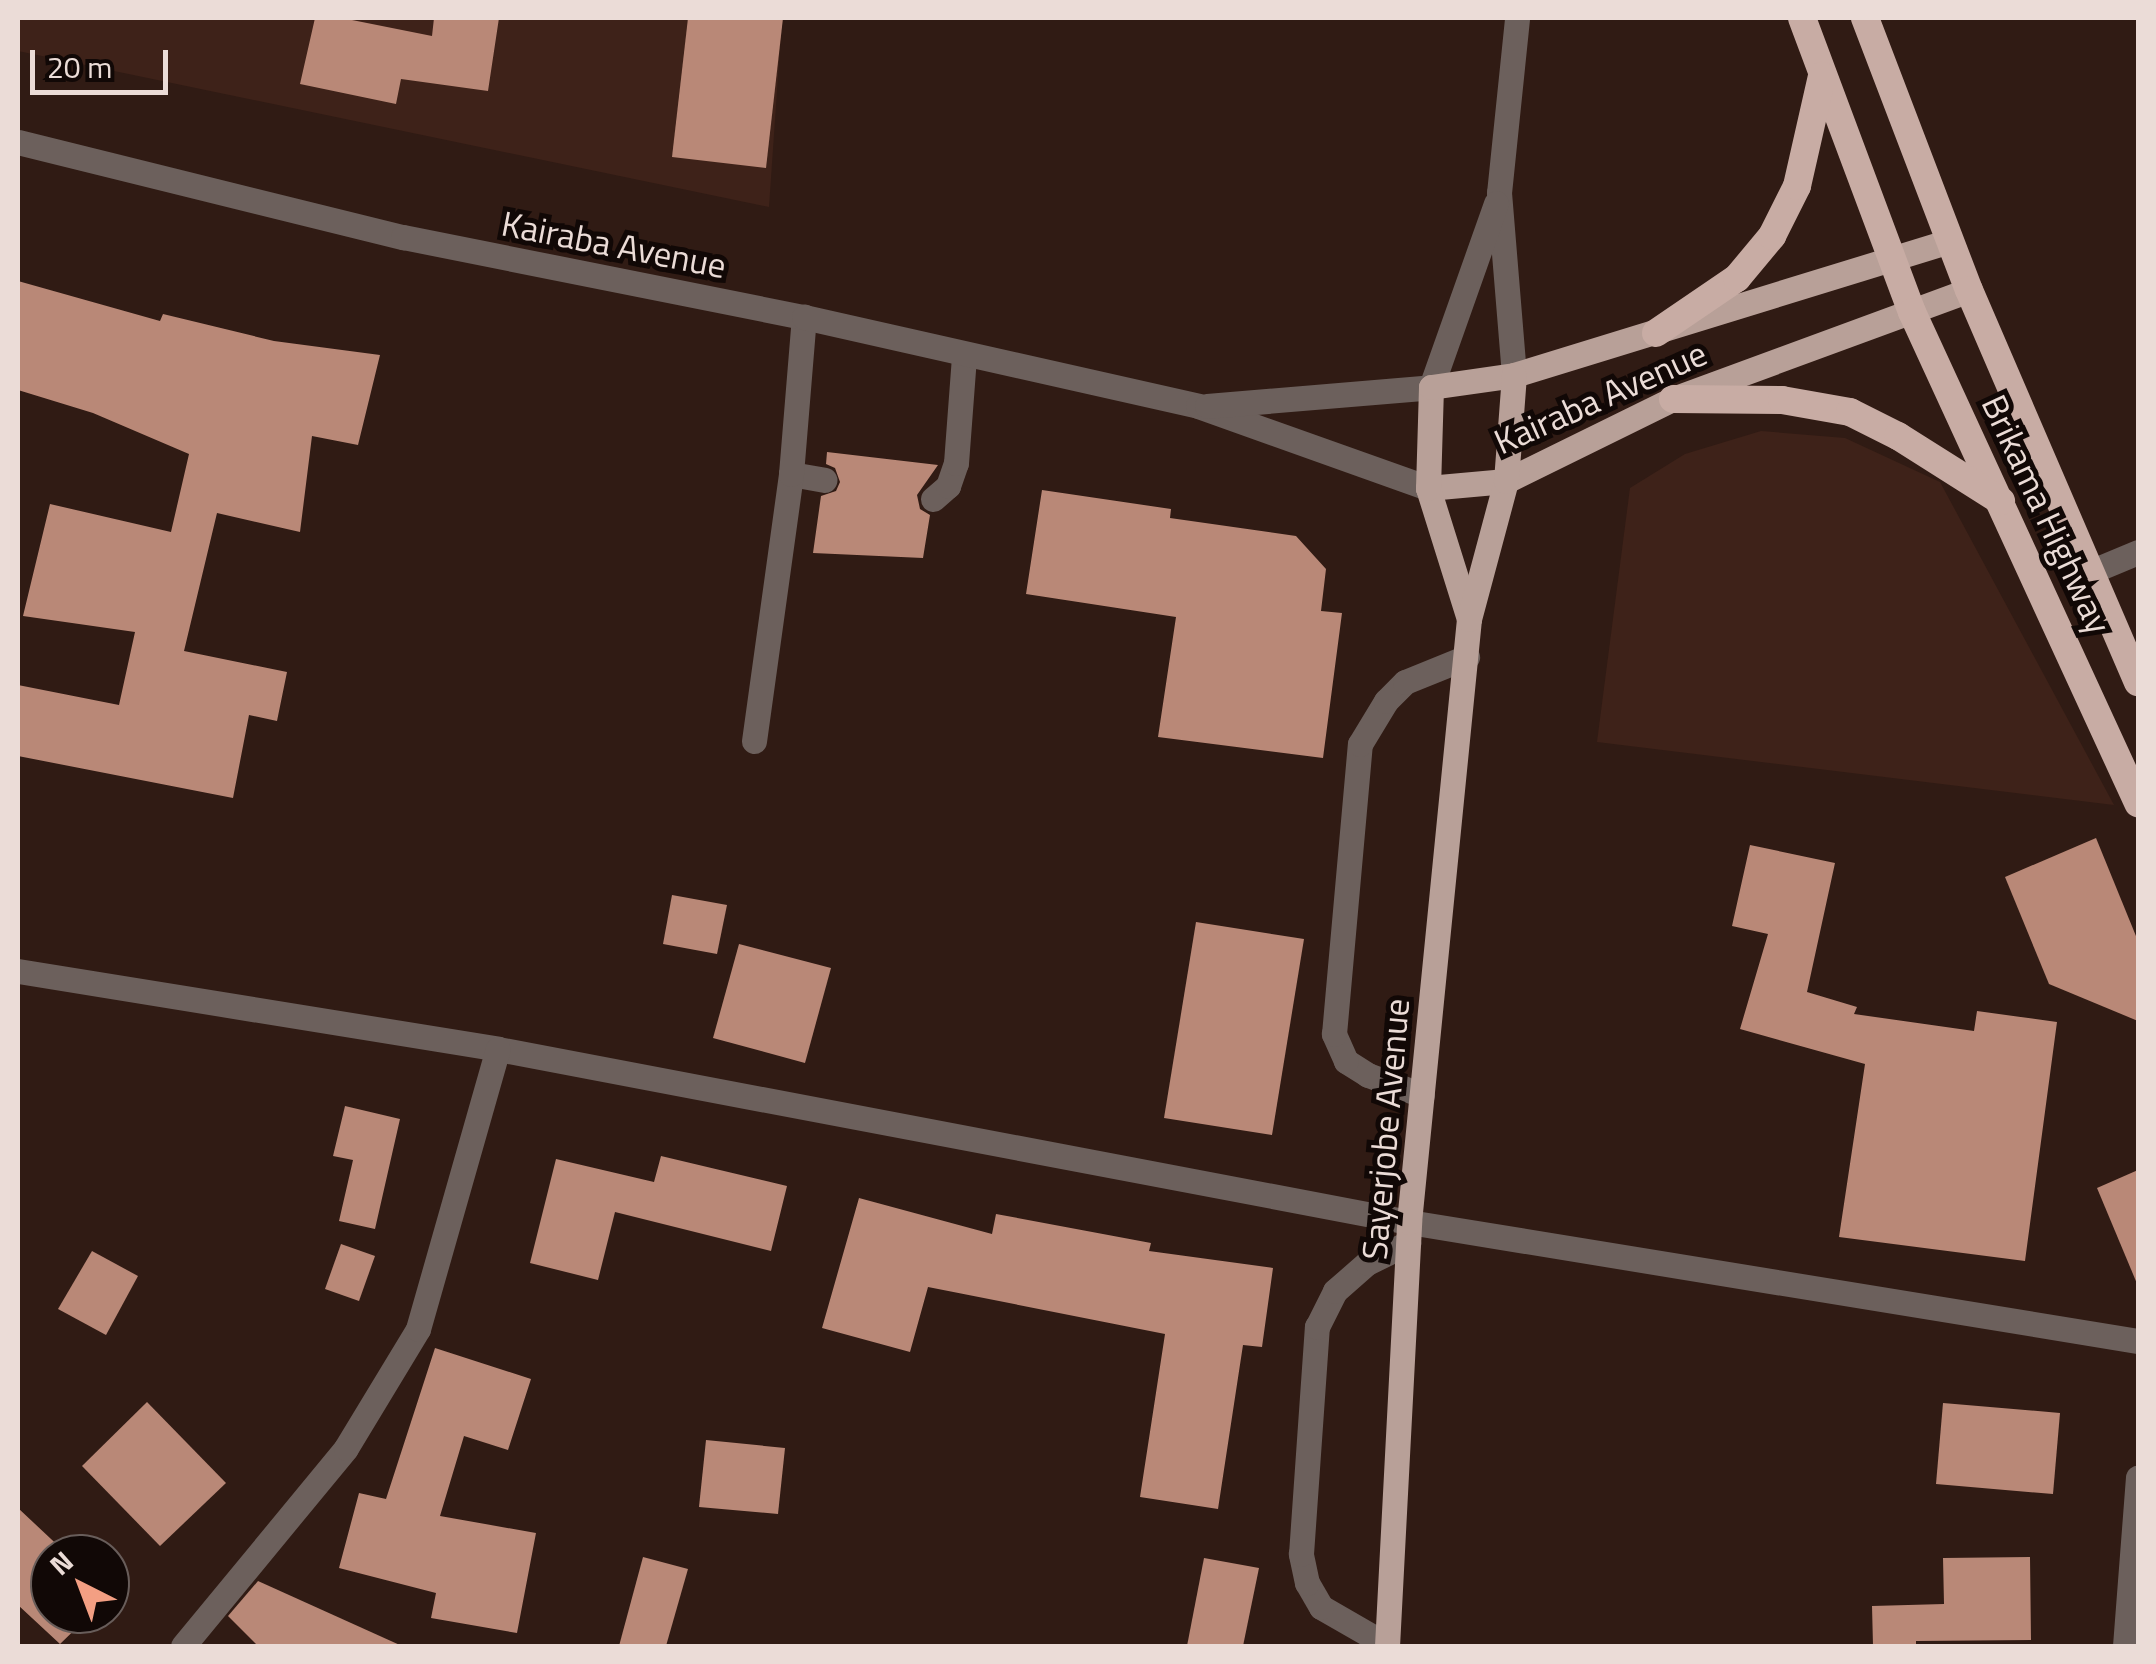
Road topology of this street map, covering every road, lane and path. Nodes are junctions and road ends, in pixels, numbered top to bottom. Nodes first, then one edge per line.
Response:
1 (1517, 18) edge
2 (1802, 18) edge
3 (1866, 18) edge
4 (1822, 76) junction
5 (18, 142) edge
6 (1499, 193) junction
7 (1950, 241) junction
8 (1892, 259) junction
9 (1969, 290) junction
10 (1912, 312) junction
11 (804, 318) junction
12 (1656, 332) junction
13 (964, 356) junction
14 (1514, 374) junction
15 (1431, 387) junction
16 (1673, 400) junction
17 (1198, 406) junction
18 (792, 474) junction
19 (824, 480) dead end
20 (1506, 481) junction
21 (1428, 488) junction
22 (933, 499) dead end
23 (2001, 501) junction
24 (2138, 552) edge
25 (2090, 572) junction
26 (1469, 619) junction
27 (1467, 656) junction
28 (2138, 682) edge
29 (754, 740) dead end
30 (2138, 803) edge
31 (18, 971) edge
32 (498, 1049) junction
33 (1422, 1095) junction
34 (1409, 1232) junction
35 (2138, 1341) edge
36 (2138, 1478) edge
37 (183, 1646) edge
38 (1387, 1646) edge
39 (2125, 1646) edge

1 - 6 street
2 - 4 highway, Brikama Highway
3 - 7 highway, Brikama Highway
4 - 8 highway, Brikama Highway
4 - 12 highway
5 - 11 street, Kairaba Avenue
6 - 14 street
6 - 15 street
7 - 8 main road, Kairaba Avenue
7 - 9 highway, Brikama Highway
8 - 10 highway, Brikama Highway
8 - 12 main road, Kairaba Avenue
9 - 10 main road, Kairaba Avenue
9 - 25 highway, Brikama Highway
10 - 16 main road, Kairaba Avenue
10 - 23 highway, Brikama Highway
11 - 13 street, Kairaba Avenue
11 - 18 street
12 - 14 main road, Kairaba Avenue
13 - 17 street, Kairaba Avenue
13 - 22 street
14 - 15 main road, Kairaba Avenue
14 - 20 main road, Sayerjobe Avenue
15 - 17 street, Kairaba Avenue
15 - 21 main road, Sayerjobe Avenue
16 - 20 main road, Kairaba Avenue
16 - 23 highway
17 - 21 street, Kairaba Avenue
18 - 19 street
18 - 29 street
20 - 21 main road, Kairaba Avenue
20 - 26 main road, Sayerjobe Avenue
21 - 26 main road, Sayerjobe Avenue
23 - 30 highway, Brikama Highway
24 - 25 street
25 - 28 highway, Brikama Highway
26 - 27 main road, Sayerjobe Avenue
27 - 33 main road, Sayerjobe Avenue
27 - 33 street
31 - 32 street
32 - 34 street
32 - 37 street
33 - 34 main road, Sayerjobe Avenue
34 - 35 street
34 - 38 main road, Sayerjobe Avenue
34 - 38 street
36 - 39 street

